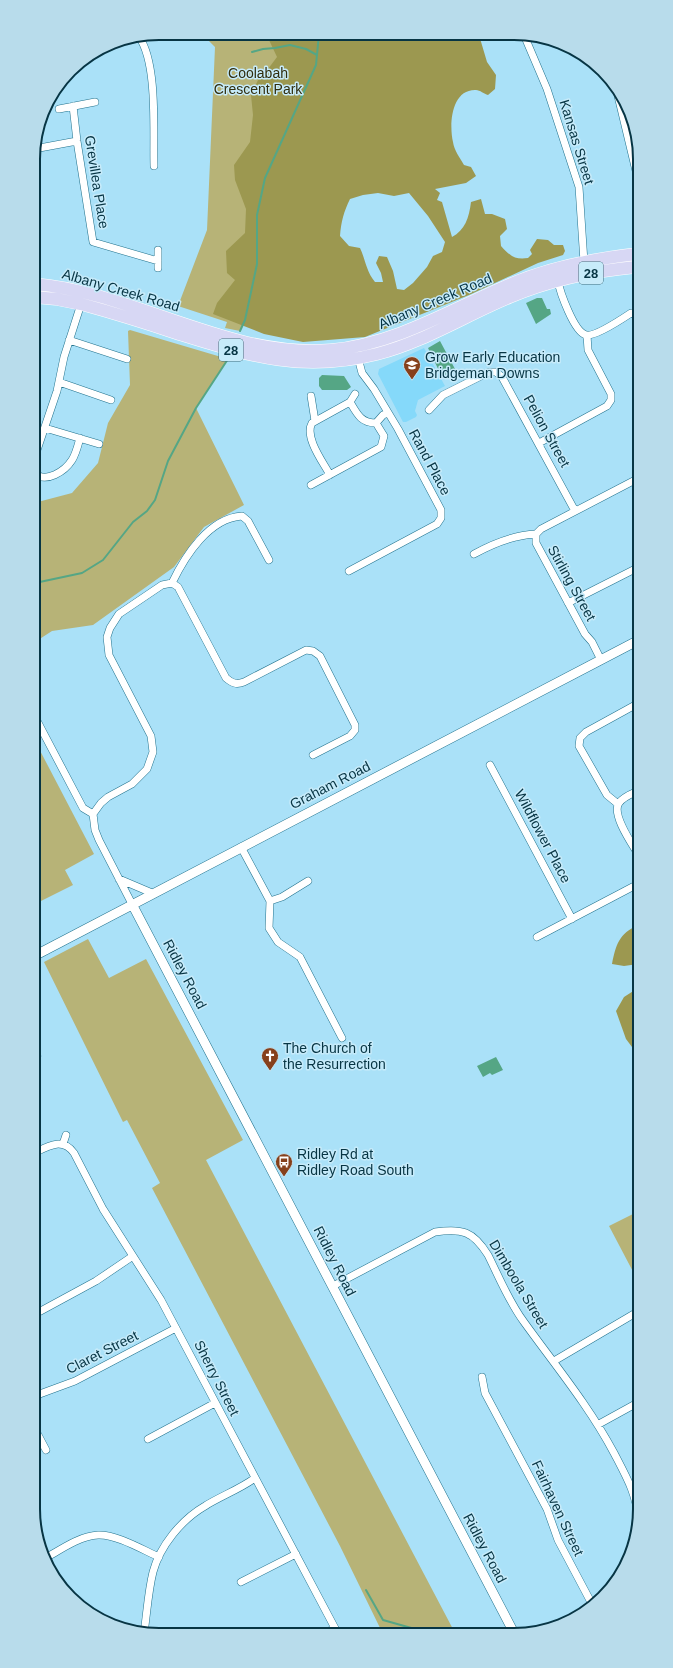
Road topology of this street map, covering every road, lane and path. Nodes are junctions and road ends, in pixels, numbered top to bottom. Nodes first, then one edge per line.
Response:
1 (142, 41) edge
2 (526, 41) edge
3 (94, 102) dead end
4 (73, 106) junction
5 (620, 106) edge
6 (59, 109) dead end
7 (77, 141) junction
8 (40, 148) edge
9 (633, 158) edge
10 (154, 166) dead end
11 (158, 250) dead end
12 (633, 254) edge
13 (584, 262) junction
14 (633, 267) edge
15 (558, 281) junction
16 (40, 285) edge
17 (40, 298) edge
18 (81, 304) junction
19 (633, 314) edge
20 (587, 335) junction
21 (69, 340) junction
22 (356, 352) junction
23 (127, 359) dead end
24 (59, 382) junction
25 (355, 394) dead end
26 (311, 396) dead end
27 (111, 400) dead end
28 (350, 402) junction
29 (429, 410) dead end
30 (388, 412) junction
31 (315, 421) junction
32 (376, 423) junction
33 (45, 428) junction
34 (80, 438) junction
35 (40, 442) edge
36 (539, 443) junction
37 (99, 444) dead end
38 (330, 475) junction
39 (40, 477) edge
40 (633, 481) edge
41 (311, 485) dead end
42 (575, 511) junction
43 (536, 534) junction
44 (474, 554) dead end
45 (269, 560) dead end
46 (633, 570) edge
47 (349, 571) dead end
48 (172, 583) junction
49 (568, 603) junction
50 (633, 643) edge
51 (601, 660) junction
52 (633, 706) edge
53 (40, 726) edge
54 (313, 755) dead end
55 (490, 765) dead end
56 (633, 794) edge
57 (618, 804) junction
58 (93, 814) junction
59 (633, 845) edge
60 (241, 847) junction
61 (119, 879) junction
62 (308, 881) dead end
63 (633, 887) edge
64 (152, 893) junction
65 (270, 901) junction
66 (132, 904) junction
67 (572, 919) junction
68 (537, 938) dead end
69 (40, 953) edge
70 (342, 1038) dead end
71 (66, 1135) dead end
72 (63, 1144) junction
73 (40, 1150) edge
74 (133, 1256) junction
75 (333, 1286) junction
76 (40, 1311) edge
77 (633, 1315) edge
78 (176, 1328) junction
79 (554, 1361) junction
80 (482, 1377) dead end
81 (40, 1394) edge
82 (215, 1403) junction
83 (633, 1405) edge
84 (598, 1424) junction
85 (40, 1438) edge
86 (148, 1439) dead end
87 (46, 1450) dead end
88 (255, 1478) junction
89 (633, 1490) edge
90 (296, 1554) junction
91 (50, 1556) edge
92 (159, 1557) junction
93 (241, 1582) dead end
94 (590, 1601) edge
95 (145, 1627) edge
96 (335, 1628) edge
97 (511, 1628) edge

1 - 10 street
2 - 13 street, Kansas Street
3 - 4 street
4 - 6 street
4 - 7 street, Grevillea Place
5 - 9 street
7 - 8 street
7 - 11 street, Grevillea Place
12 - 13 main road, Albany Creek Road / 28
13 - 22 main road, Albany Creek Road / 28
14 - 15 main road, Albany Creek Road / 28
15 - 20 street
15 - 22 main road, Albany Creek Road / 28
16 - 22 main road, Albany Creek Road / 28
17 - 18 main road, Albany Creek Road / 28
18 - 21 street
18 - 22 main road, Albany Creek Road / 28
19 - 20 street
20 - 36 street
21 - 23 street
21 - 24 street
22 - 30 street, Rand Place
24 - 27 street
24 - 33 street
25 - 28 street
26 - 31 street
28 - 31 street
28 - 32 street
29 - 36 street, Pelion Street
30 - 32 street
30 - 47 street, Rand Place
31 - 38 street
32 - 38 street
33 - 34 street
33 - 35 street
34 - 37 street
34 - 39 street
36 - 42 street, Pelion Street
38 - 41 street
40 - 42 street, Stirling Street
42 - 43 street, Stirling Street
43 - 44 street
43 - 49 street, Stirling Street
45 - 48 street
46 - 49 street
48 - 54 street
48 - 58 street
49 - 51 street, Stirling Street
50 - 51 street, Graham Road
51 - 60 street, Graham Road
52 - 57 street
53 - 58 street
55 - 67 street, Wildflower Place
56 - 57 street
57 - 59 street
58 - 61 street
60 - 64 street, Graham Road
60 - 65 street
61 - 64 street
61 - 66 street
62 - 65 street
63 - 67 street
64 - 66 street, Graham Road
65 - 70 street
66 - 69 street, Graham Road
66 - 75 street, Ridley Road
67 - 68 street
71 - 72 street
72 - 73 street
72 - 74 street, Sherry Street
74 - 76 street
74 - 78 street, Sherry Street
75 - 79 street, Dimboola Street
75 - 97 street, Ridley Road
77 - 79 street
78 - 81 street, Claret Street
78 - 82 street, Sherry Street
79 - 84 street, Dimboola Street
80 - 94 street, Fairhaven Street
82 - 86 street
82 - 88 street, Sherry Street
83 - 84 street
84 - 89 street, Dimboola Street
85 - 87 street
88 - 90 street, Sherry Street
88 - 92 street
90 - 93 street
90 - 96 street, Sherry Street
91 - 92 street
92 - 95 street

